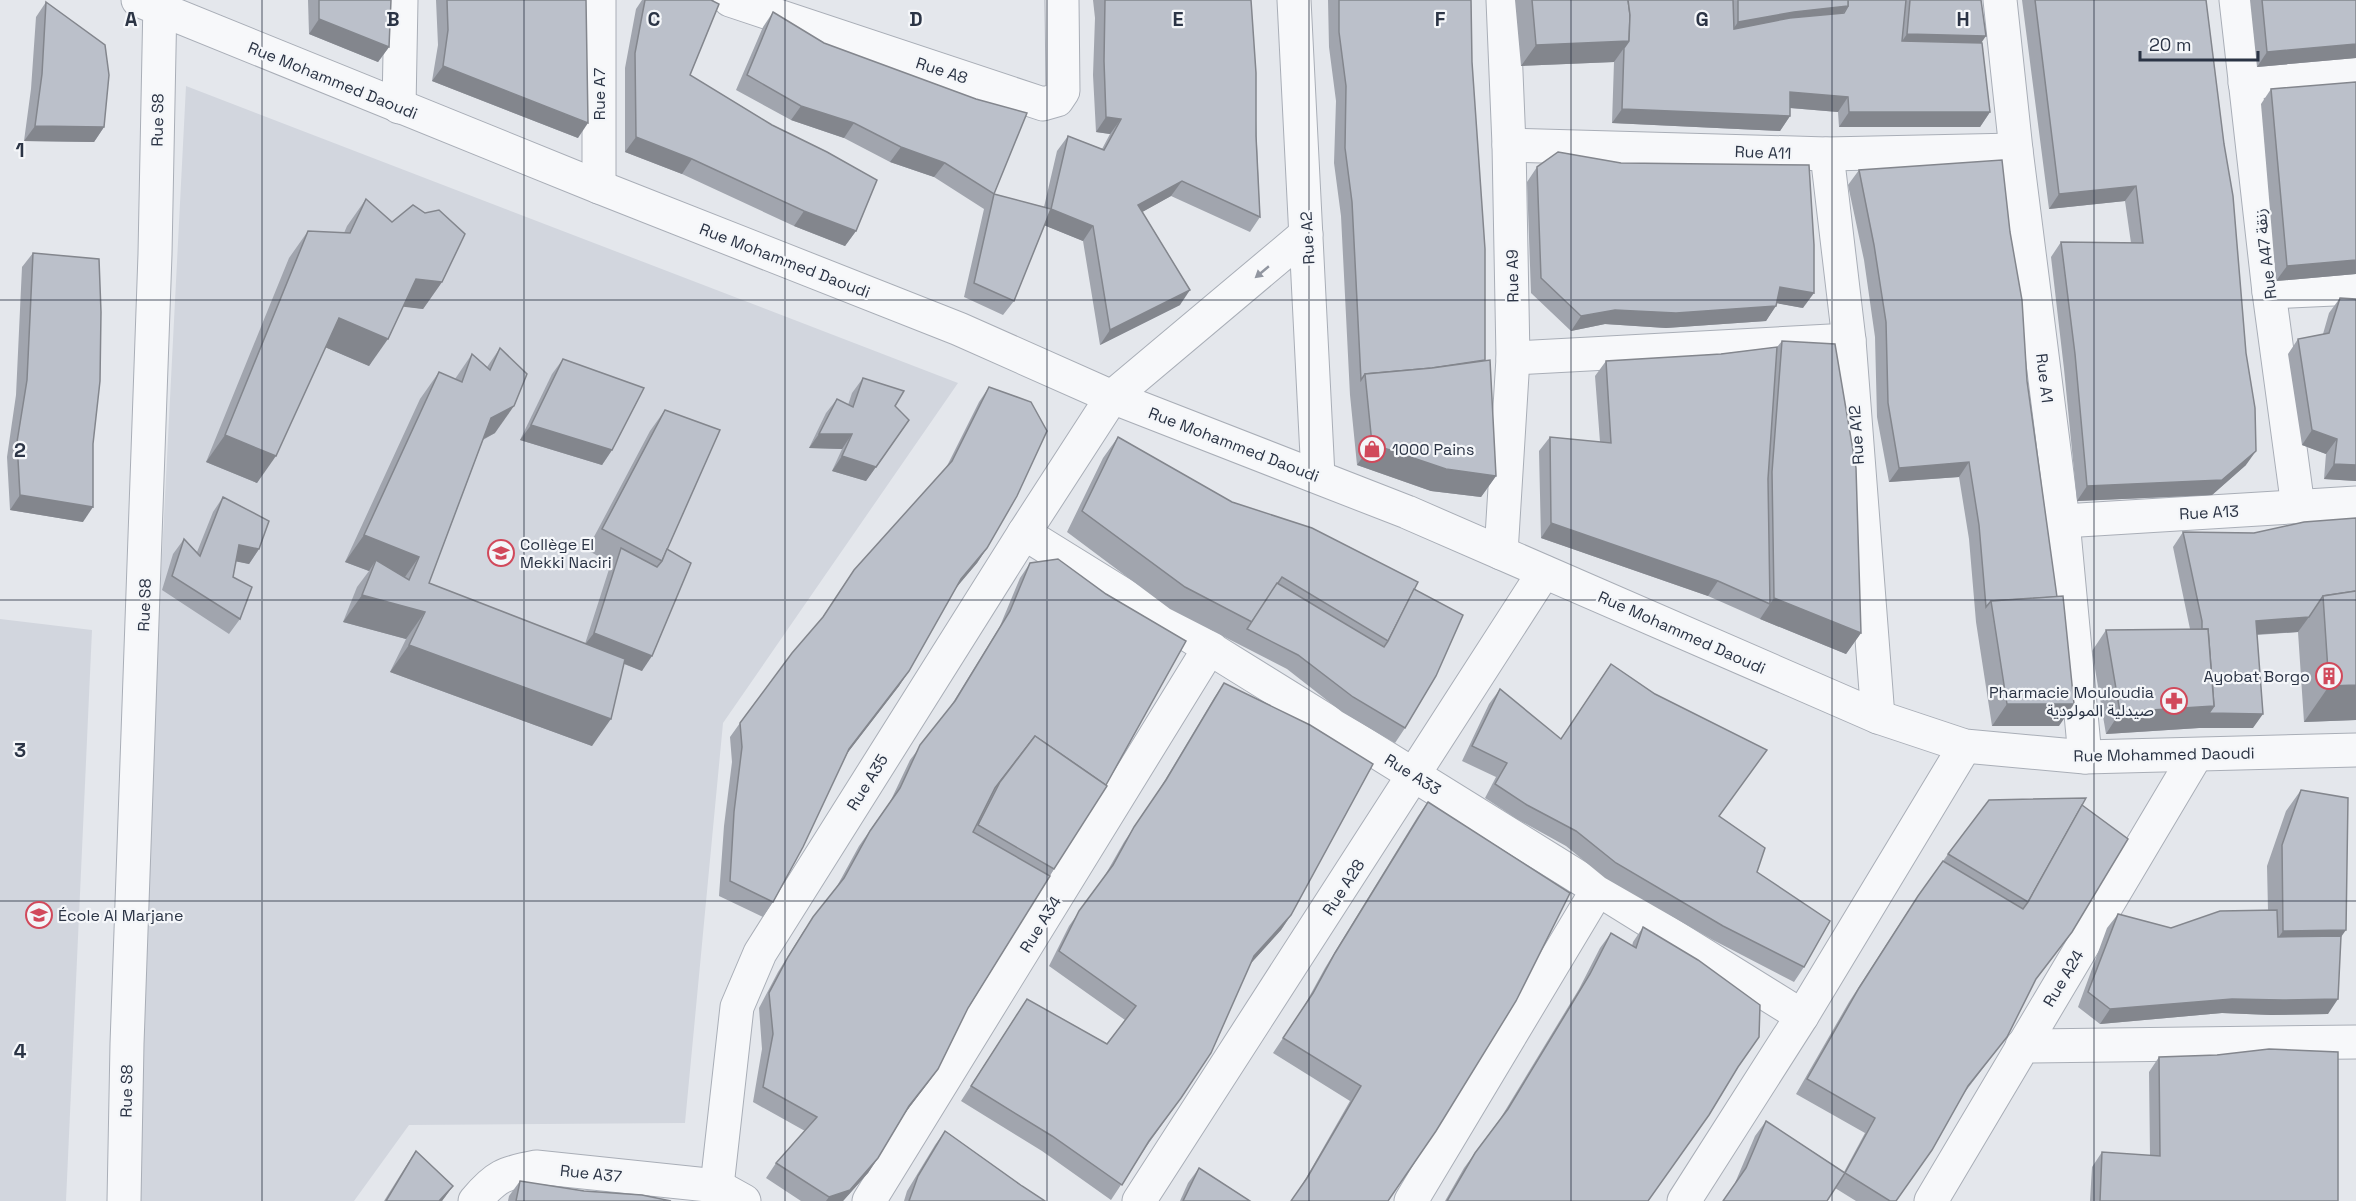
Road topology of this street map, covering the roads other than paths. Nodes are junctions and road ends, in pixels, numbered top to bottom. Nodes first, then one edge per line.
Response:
1 (401, 0) edge
2 (599, 0) edge
3 (730, 0) edge
4 (1062, 0) edge
5 (1294, 0) edge
6 (1503, 0) edge
7 (2000, 0) edge
8 (2236, 0) edge
9 (152, 3) edge
10 (2356, 73) edge
11 (2245, 83) junction
12 (399, 107) junction
13 (1509, 145) junction
14 (2016, 150) junction
15 (1827, 154) junction
16 (599, 187) junction
17 (1306, 234) junction
18 (2356, 288) edge
19 (2269, 292) junction
20 (1849, 340) junction
21 (1513, 358) junction
22 (1112, 397) junction
23 (1318, 476) junction
24 (2356, 503) edge
25 (2298, 507) junction
26 (2063, 520) junction
27 (1024, 533) junction
28 (1501, 553) junction
29 (1544, 572) junction
30 (1210, 647) junction
31 (1878, 717) junction
32 (1965, 746) junction
33 (2356, 750) edge
34 (2196, 755) junction
35 (2085, 757) junction
36 (1415, 776) junction
37 (1598, 889) junction
38 (1802, 1016) junction
39 (2356, 1042) edge
40 (2022, 1046) junction
41 (726, 1196) edge
42 (124, 1201) edge
43 (476, 1201) edge
44 (869, 1201) edge
45 (1139, 1201) edge
46 (1411, 1201) edge
47 (1684, 1201) edge
48 (1931, 1201) edge

1 - 12 street
2 - 16 street, Rue A7
3 - 4 street, Rue A8
5 - 17 street, Rue A2
6 - 13 street, Rue A9
7 - 14 street, Rue A1
8 - 11 street, Rue A47 زنقة
9 - 12 street, Rue Mohammed Daoudi
9 - 42 street, Rue S8
10 - 11 street
11 - 19 street, Rue A47 زنقة
12 - 16 street, Rue Mohammed Daoudi
13 - 15 street, Rue A11
13 - 21 street, Rue A9
14 - 15 street, Rue A11
14 - 26 street, Rue A1
15 - 20 street, Rue A12
16 - 22 street, Rue Mohammed Daoudi
17 -> 22 street, Rue A35
17 - 23 street, Rue A2
18 - 19 street
19 - 25 street, Rue A47 زنقة
20 - 21 street
20 - 31 street, Rue A12
21 - 28 street, Rue A9
22 - 23 street, Rue Mohammed Daoudi
22 - 27 street, Rue A35
23 - 28 street, Rue Mohammed Daoudi
24 - 25 street, Rue A13
25 - 26 street, Rue A13
26 - 35 street, Rue A1
27 - 30 street, Rue A33
27 - 41 street, Rue A35
28 - 29 street, Rue Mohammed Daoudi
29 - 31 street, Rue Mohammed Daoudi
29 - 36 street, Rue A28
30 - 36 street, Rue A33
30 - 44 street, Rue A34
31 - 32 street, Rue Mohammed Daoudi
32 - 35 street, Rue Mohammed Daoudi
32 - 38 street
33 - 34 street, Rue Mohammed Daoudi
34 - 35 street, Rue Mohammed Daoudi
34 - 40 street, Rue A24
36 - 37 street, Rue A33
36 - 45 street, Rue A28
37 - 38 street, Rue A33
37 - 46 street
38 - 47 street
39 - 40 street
40 - 48 street, Rue A24
41 - 43 street, Rue A37

